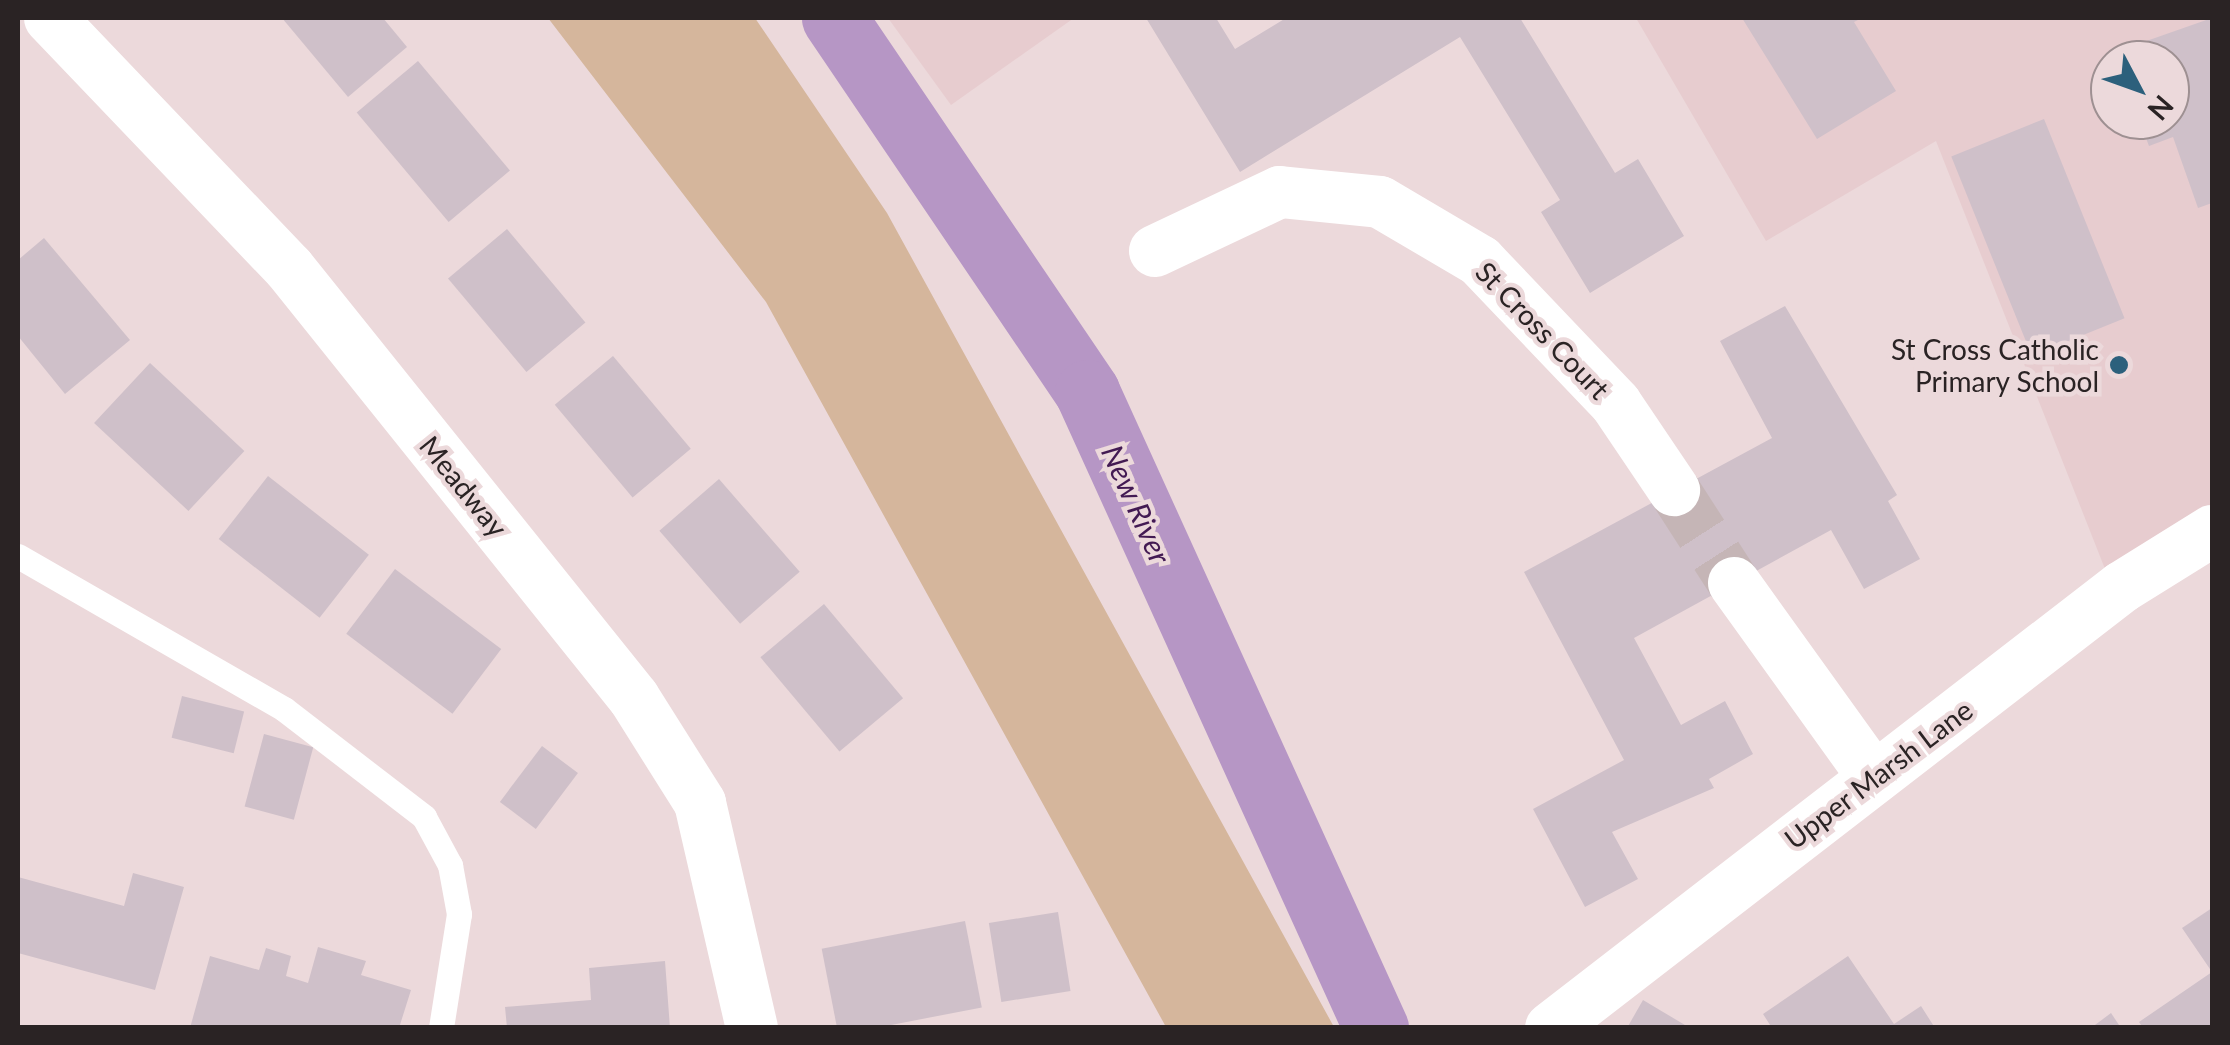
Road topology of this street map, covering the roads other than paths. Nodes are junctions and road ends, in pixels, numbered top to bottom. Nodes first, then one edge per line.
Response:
1 (50, 18) edge
2 (1155, 252) dead end
3 (1674, 490) tunnel mouth
4 (2212, 531) edge
5 (18, 556) edge
6 (1734, 583) tunnel mouth
7 (1874, 778) junction
8 (442, 1028) edge
9 (752, 1028) edge
10 (1552, 1028) edge

1 - 9 street, Meadway
2 - 3 street, St Cross Court
4 - 7 street, Upper Marsh Lane
5 - 8 lane
6 - 7 street
7 - 10 street, Upper Marsh Lane

